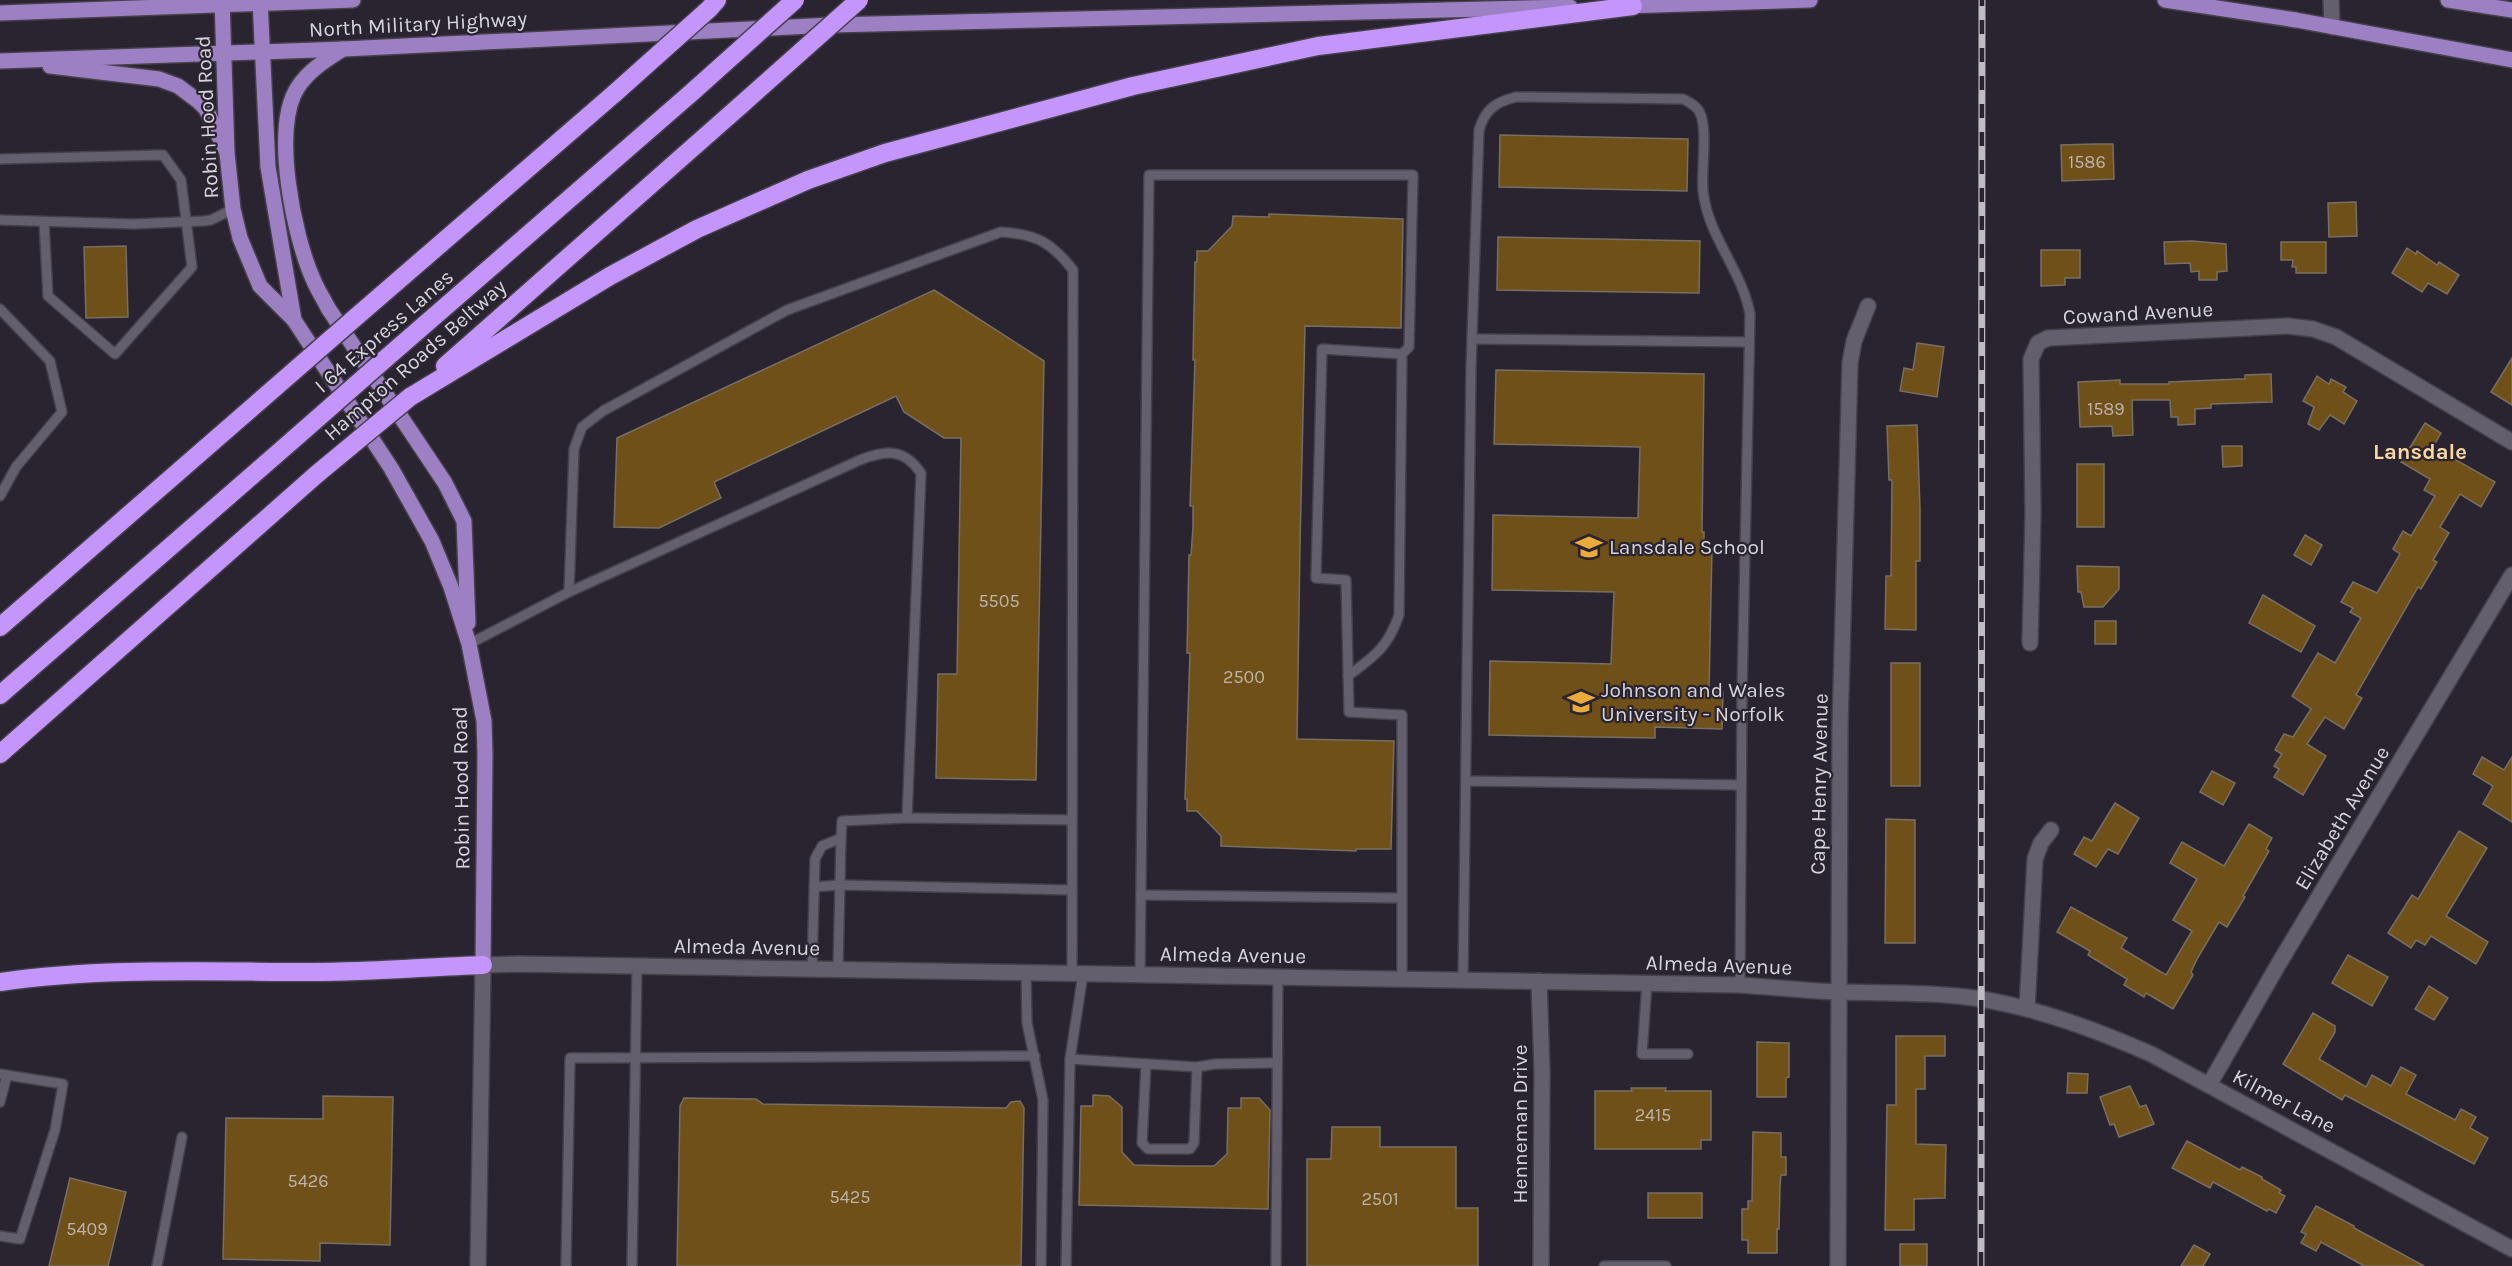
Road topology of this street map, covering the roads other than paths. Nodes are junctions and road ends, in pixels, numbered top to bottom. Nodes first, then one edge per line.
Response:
1 (62, 0) edge
2 (353, 0) edge
3 (795, 0) edge
4 (859, 0) edge
5 (1810, 0) edge
6 (2165, 0) edge
7 (2331, 0) edge
8 (2448, 0) edge
9 (222, 2) edge
10 (260, 2) edge
11 (715, 3) edge
12 (1633, 6) junction
13 (2512, 10) edge
14 (6, 13) edge
15 (2332, 27) junction
16 (344, 49) junction
17 (225, 51) junction
18 (263, 51) junction
19 (4, 60) edge
20 (2512, 60) edge
21 (227, 153) junction
22 (0, 159) edge
23 (233, 208) junction
24 (0, 220) edge
25 (187, 221) junction
26 (44, 222) junction
27 (1868, 306) dead end
28 (0, 309) edge
29 (294, 320) junction
30 (1472, 339) junction
31 (1749, 342) junction
32 (1402, 354) junction
33 (410, 397) junction
34 (2512, 442) edge
35 (0, 496) edge
36 (2512, 575) edge
37 (569, 592) junction
38 (0, 627) edge
39 (2030, 643) dead end
40 (469, 644) junction
41 (1348, 676) junction
42 (0, 694) edge
43 (0, 754) edge
44 (1466, 781) junction
45 (1741, 785) junction
46 (907, 818) junction
47 (1072, 820) junction
48 (2051, 830) dead end
49 (842, 838) junction
50 (840, 885) junction
51 (814, 887) junction
52 (1072, 890) junction
53 (1141, 895) junction
54 (1402, 898) junction
55 (483, 965) junction
56 (636, 966) junction
57 (812, 969) junction
58 (838, 970) junction
59 (1026, 973) junction
60 (1077, 974) junction
61 (1140, 975) junction
62 (1278, 977) junction
63 (1402, 979) junction
64 (1463, 980) junction
65 (1539, 981) junction
66 (0, 982) edge
67 (1647, 983) junction
68 (1740, 985) junction
69 (1838, 992) junction
70 (1982, 999) joint
71 (2027, 1009) junction
72 (1688, 1054) dead end
73 (1035, 1056) junction
74 (636, 1057) junction
75 (1070, 1059) junction
76 (1277, 1063) junction
77 (1146, 1064) junction
78 (1197, 1067) junction
79 (3, 1074) edge
80 (2209, 1084) junction
81 (0, 1102) edge
82 (182, 1137) dead end
83 (0, 1236) edge
84 (2512, 1249) edge
85 (157, 1266) edge
86 (478, 1266) edge
87 (566, 1266) edge
88 (632, 1266) edge
89 (1041, 1266) edge
90 (1066, 1266) edge
91 (1276, 1266) edge
92 (1541, 1266) edge
93 (1604, 1266) edge
94 (1666, 1266) edge
95 (1838, 1266) edge

1 - 14 main road
2 - 10 main road, North Military Highway
3 - 42 highway, I 64 Express Lanes, bridge
4 - 33 highway, Hampton Roads Beltway, bridge
5 - 12 main road, North Military Highway
6 - 15 main road
7 - 15 street
8 - 13 main road
9 - 10 main road, North Military Highway
9 - 14 main road, North Military Highway
9 - 17 main road, Robin Hood Road
10 - 18 main road, Robin Hood Road
11 - 38 highway, bridge
12 - 16 main road, North Military Highway
12 - 33 highway
15 - 20 main road
16 - 18 main road, North Military Highway
16 - 40 main road
17 - 18 main road, North Military Highway
17 - 19 main road, North Military Highway
17 - 21 main road, Robin Hood Road
18 - 29 main road, Robin Hood Road
19 - 21 main road
21 - 23 main road, Robin Hood Road
22 - 25 lane
23 - 25 lane
23 - 29 main road, Robin Hood Road
24 - 26 lane
25 - 26 lane
25 - 26 lane
27 - 69 street, Cape Henry Avenue
28 - 35 lane
29 - 40 main road, Robin Hood Road
30 - 31 lane
30 - 31 lane
30 - 44 lane
31 - 45 lane
32 - 41 lane
32 - 41 lane
32 - 53 lane
33 - 43 highway, Hampton Roads Beltway, bridge
34 - 39 street, Cowand Avenue
36 - 80 street, Elizabeth Avenue
37 - 40 lane
37 - 46 lane
37 - 47 lane
40 - 55 main road, Robin Hood Road
41 - 54 lane
44 - 45 lane
44 - 64 lane
45 - 68 lane
46 - 47 lane
46 - 49 lane
47 - 52 lane
48 - 71 street
49 - 50 lane
49 - 51 lane
50 - 51 lane
50 - 52 lane
50 - 58 lane
51 - 57 lane
52 - 60 lane
53 - 54 lane
53 - 61 lane
54 - 63 lane
55 - 56 street, Almeda Avenue
55 - 66 highway
55 - 86 street, Robin Hood Road
56 - 57 street, Almeda Avenue
56 - 74 lane
57 - 58 street, Almeda Avenue
58 - 59 street, Almeda Avenue
59 - 60 street, Almeda Avenue
59 - 73 lane
60 - 61 street, Almeda Avenue
60 - 75 lane
61 - 62 street, Almeda Avenue
62 - 63 street, Almeda Avenue
62 - 76 lane
63 - 64 street, Almeda Avenue
64 - 65 street, Almeda Avenue
65 - 67 street, Almeda Avenue
65 - 92 street, Henneman Drive
67 - 68 street, Almeda Avenue
67 - 72 lane
68 - 69 street, Almeda Avenue
69 - 70 street, Almeda Avenue
69 - 95 street, Cape Henry Avenue
70 - 71 street, Kilmer Lane
71 - 80 street, Kilmer Lane
73 - 74 lane
73 - 89 lane
74 - 87 lane
74 - 88 lane
75 - 77 lane
75 - 90 lane
76 - 78 lane
76 - 91 lane
77 - 78 lane
77 - 78 lane
79 - 81 lane
79 - 83 lane
80 - 84 street, Kilmer Lane
82 - 85 lane
93 - 94 lane

